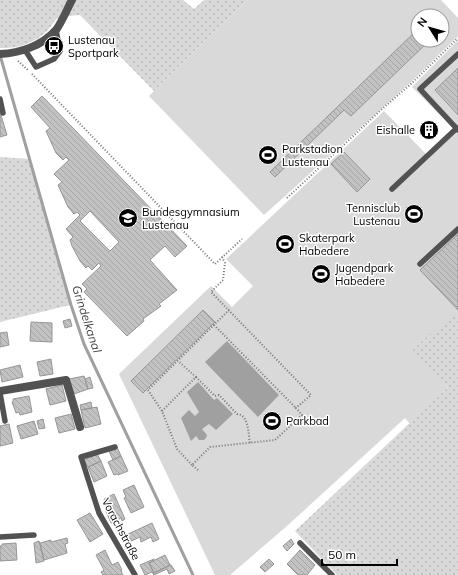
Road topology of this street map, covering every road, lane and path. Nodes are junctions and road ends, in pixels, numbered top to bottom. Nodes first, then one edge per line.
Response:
1 (72, 0) edge
2 (56, 30) junction
3 (458, 38) edge
4 (25, 50) junction
5 (3, 54) edge
6 (458, 54) edge
7 (0, 99) edge
8 (3, 113) dead end
9 (457, 129) edge
10 (392, 189) dead end
11 (287, 198) dead end
12 (458, 229) edge
13 (242, 239) dead end
14 (222, 257) junction
15 (420, 264) dead end
16 (229, 310) junction
17 (214, 324) junction
18 (178, 361) junction
19 (196, 377) junction
20 (0, 392) edge
21 (296, 408) junction
22 (162, 411) junction
23 (5, 422) dead end
24 (80, 427) dead end
25 (250, 442) junction
26 (115, 447) dead end
27 (192, 464) junction
28 (198, 470) dead end
29 (34, 535) dead end
30 (0, 537) edge
31 (300, 544) dead end
32 (135, 575) edge
33 (332, 575) edge

1 - 2 street
2 - 4 street
2 - 4 lane
3 - 11 path
4 - 5 street
5 - 14 path
6 - 9 lane
7 - 8 lane
9 - 10 lane
12 - 15 lane
13 - 14 path
14 - 16 path
16 - 17 path
16 - 21 path
17 - 18 path
17 - 21 path
18 - 19 path
18 - 22 path
19 - 22 path
19 - 25 path
20 - 23 lane
20 - 24 street
21 - 25 path
22 - 27 path
25 - 27 path
26 - 32 lane, Vorachstraße
27 - 28 path
29 - 30 lane
31 - 33 lane

